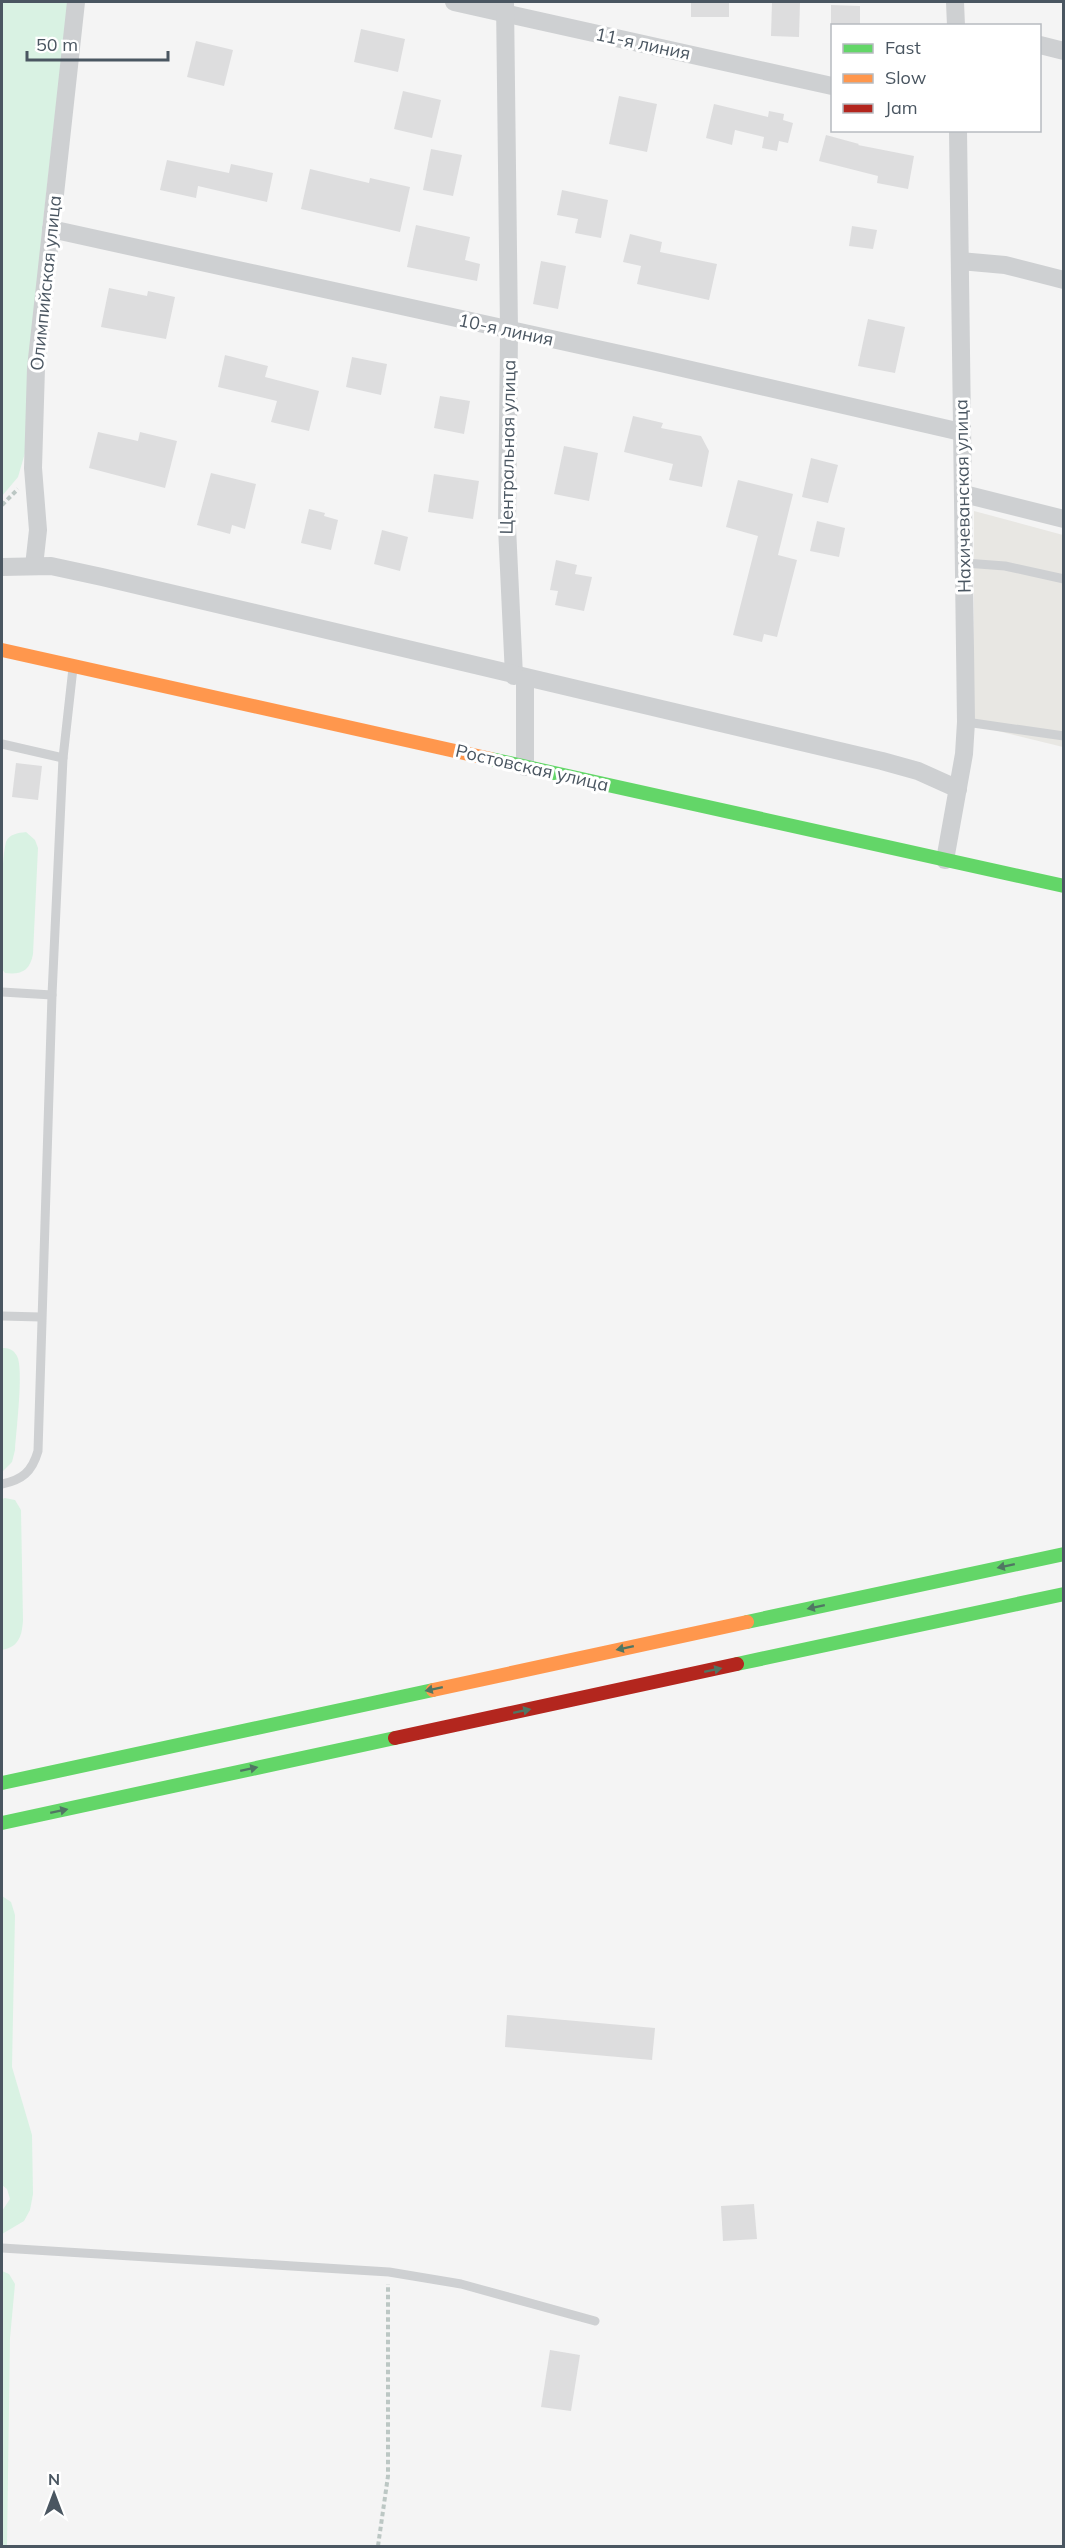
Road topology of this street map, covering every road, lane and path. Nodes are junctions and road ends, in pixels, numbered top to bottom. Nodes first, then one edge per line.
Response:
1 (76, 2) edge
2 (454, 2) edge
3 (956, 2) edge
4 (505, 8) edge
5 (956, 24) edge
6 (1041, 45) edge
7 (1064, 51) edge
8 (831, 86) edge
9 (958, 132) edge
10 (51, 229) junction
11 (960, 261) junction
12 (1064, 280) edge
13 (509, 331) junction
14 (961, 432) junction
15 (964, 494) junction
16 (1064, 519) edge
17 (965, 563) junction
18 (34, 566) junction
19 (2, 567) edge
20 (1064, 579) edge
21 (2, 651) edge
22 (74, 666) junction
23 (520, 677) junction
24 (966, 722) junction
25 (1064, 736) edge
26 (2, 744) edge
27 (63, 758) junction
28 (525, 767) junction
29 (958, 789) junction
30 (945, 860) junction
31 (1064, 886) edge
32 (2, 992) edge
33 (52, 995) junction
34 (2, 1316) edge
35 (41, 1317) junction
36 (2, 1485) edge
37 (1064, 1554) edge
38 (1064, 1594) edge
39 (412, 1694) junction
40 (250, 1715) dead end
41 (486, 1718) junction
42 (296, 1774) dead end
43 (2, 1783) edge
44 (2, 1823) edge
45 (2, 2248) edge
46 (388, 2272) junction
47 (595, 2321) dead end
48 (378, 2547) edge

1 - 10 street, Олимпийская улица
2 - 4 street, 11-я линия
3 - 5 street
4 - 8 street, 11-я линия
4 - 13 street, Центральная улица
6 - 7 street
9 - 11 street, Нахичеванская улица
10 - 13 street, 10-я линия
10 - 18 street, Олимпийская улица
11 - 12 street
11 - 14 street, Нахичеванская улица
13 - 14 street, 10-я линия
13 - 23 street, Центральная улица
14 - 15 street, Нахичеванская улица
15 - 16 street
15 - 17 street, Нахичеванская улица
17 - 20 lane
17 - 24 street, Нахичеванская улица
18 - 19 street
18 - 23 street
21 - 22 main road, Ростовская улица
22 - 27 lane
22 - 28 main road, Ростовская улица
23 - 28 street, Центральная улица
23 - 29 street
24 - 25 lane
24 - 29 street, Нахичеванская улица
26 - 27 lane
27 - 33 lane
28 - 30 main road, Ростовская улица
29 - 30 street, Нахичеванская улица
30 - 31 main road, Ростовская улица
32 - 33 lane
33 - 35 lane
34 - 35 lane
35 - 36 lane
37 -> 39 main road
41 -> 38 main road
39 - 40 main road
39 - 43 main road
41 - 42 main road
44 -> 41 main road
45 - 46 lane
46 - 47 lane
46 - 48 path

